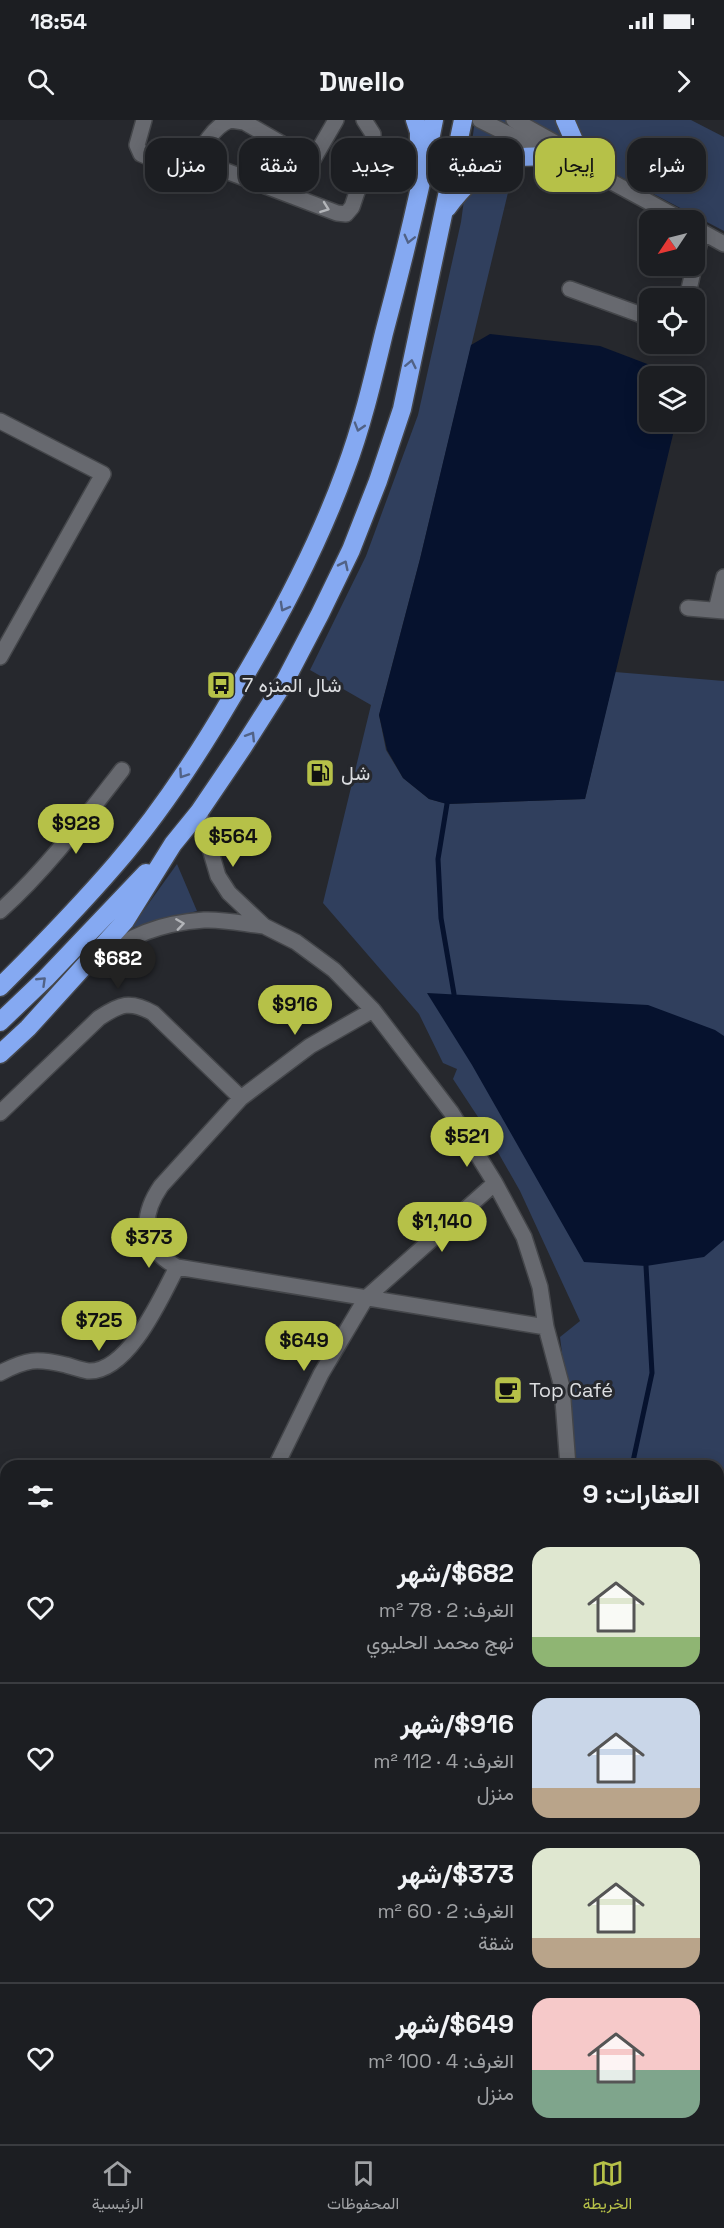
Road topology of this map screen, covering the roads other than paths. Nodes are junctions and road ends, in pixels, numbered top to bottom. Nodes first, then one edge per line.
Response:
1 (144, 120) edge
2 (230, 120) edge
3 (336, 120) edge
4 (364, 120) edge
5 (415, 120) edge
6 (434, 120) edge
7 (463, 120) edge
8 (480, 120) edge
9 (514, 120) edge
10 (565, 120) edge
11 (209, 138) edge
12 (272, 138) edge
13 (547, 138) edge
14 (573, 138) edge
15 (319, 149) edge
16 (535, 149) edge
17 (145, 156) edge
18 (535, 157) edge
19 (227, 171) edge
20 (615, 184) edge
21 (294, 192) edge
22 (292, 196) junction
23 (418, 201) junction
24 (664, 210) edge
25 (444, 212) junction
26 (705, 233) edge
27 (724, 243) edge
28 (570, 289) dead end
29 (639, 314) edge
30 (0, 421) edge
31 (724, 577) edge
32 (688, 608) dead end
33 (720, 610) edge
34 (0, 657) edge
35 (122, 770) dead end
36 (199, 812) junction
37 (173, 844) junction
38 (0, 911) edge
39 (264, 926) junction
40 (0, 987) edge
41 (59, 994) junction
42 (373, 1010) junction
43 (0, 1022) edge
44 (0, 1054) edge
45 (241, 1098) junction
46 (0, 1113) edge
47 (495, 1183) junction
48 (177, 1267) junction
49 (366, 1298) junction
50 (546, 1327) junction
51 (0, 1373) edge
52 (279, 1460) edge
53 (568, 1460) edge

1 - 17 street
2 - 11 street
2 - 12 street
3 - 15 street
22 -> 4 street
5 - 23 highway
6 - 23 highway
7 - 25 highway
8 - 16 street
9 - 13 street
10 - 14 highway
18 - 25 highway
19 - 22 street
20 - 24 street
21 - 22 street
23 -> 40 highway
36 -> 25 highway
26 - 27 street
28 - 29 street
30 - 34 street
31 - 33 street
32 - 33 street
35 - 38 street
36 - 37 highway
36 - 39 street
37 - 41 highway
43 -> 37 highway
41 -> 39 street
39 - 42 street
41 - 44 highway
42 - 45 street
42 - 47 street
45 - 46 street
45 - 48 street
47 - 49 street
47 - 50 street
48 - 49 street
48 - 51 street
49 - 50 street
49 - 52 street
50 - 53 street

